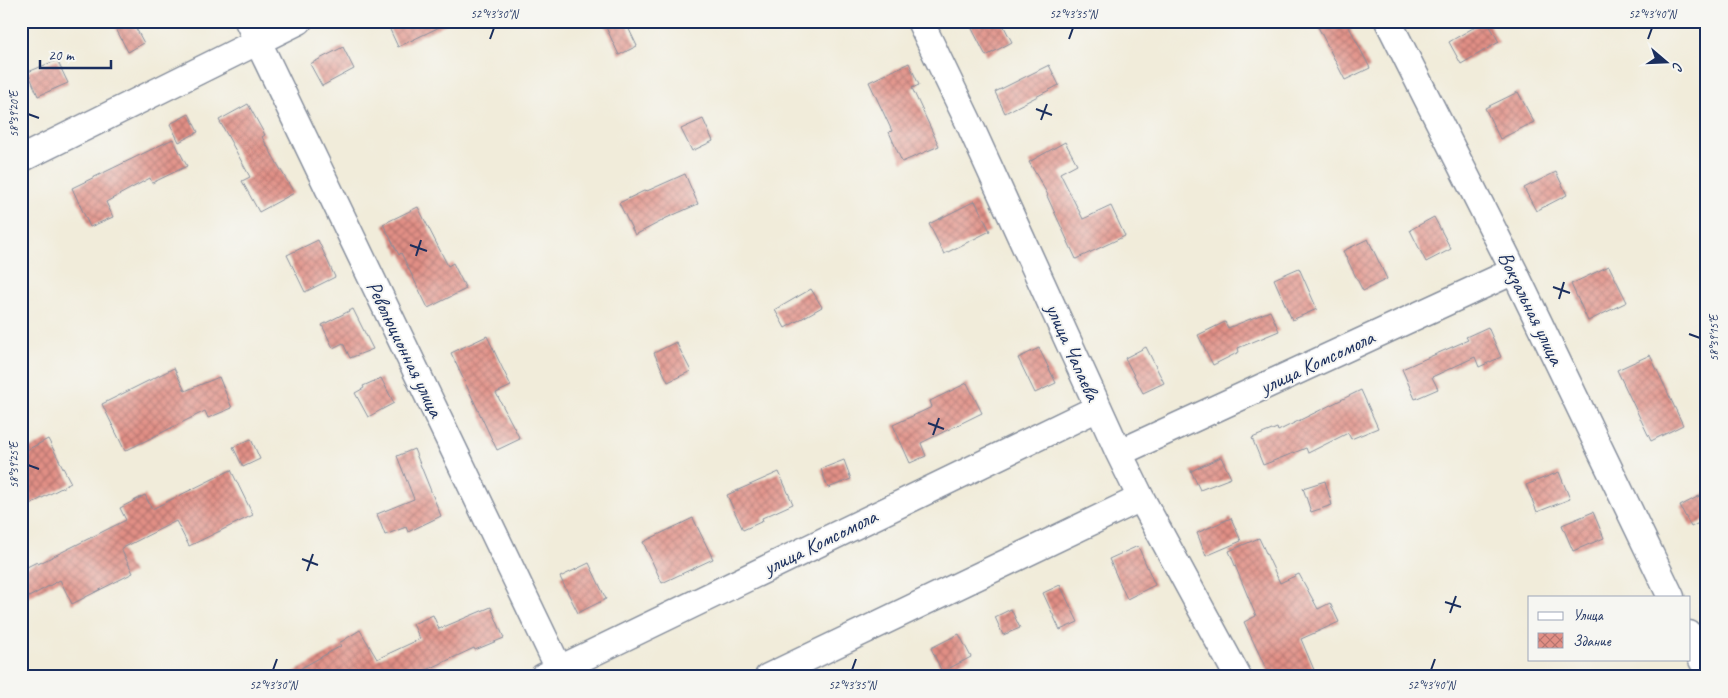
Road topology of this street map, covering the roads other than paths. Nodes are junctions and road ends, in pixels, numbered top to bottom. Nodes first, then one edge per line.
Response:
1 (299, 21) edge
2 (920, 21) edge
3 (1388, 21) edge
4 (253, 31) edge
5 (21, 158) edge
6 (1514, 271) junction
7 (1098, 408) junction
8 (1119, 453) junction
9 (1141, 498) junction
10 (1671, 596) edge
11 (1690, 636) edge
12 (1707, 670) edge
13 (555, 674) edge
14 (768, 677) edge
15 (1238, 677) edge

1 - 4 street
2 - 7 street, улица Чапаева
3 - 6 street, Вокзальная улица
4 - 5 street
4 - 13 street, Революционная улица
6 - 8 street, улица Комсомола
6 - 10 street, Вокзальная улица
7 - 8 street, улица Чапаева
7 - 13 street, улица Комсомола
8 - 9 street, улица Чапаева
9 - 14 street
9 - 15 street, улица Чапаева
11 - 12 street

